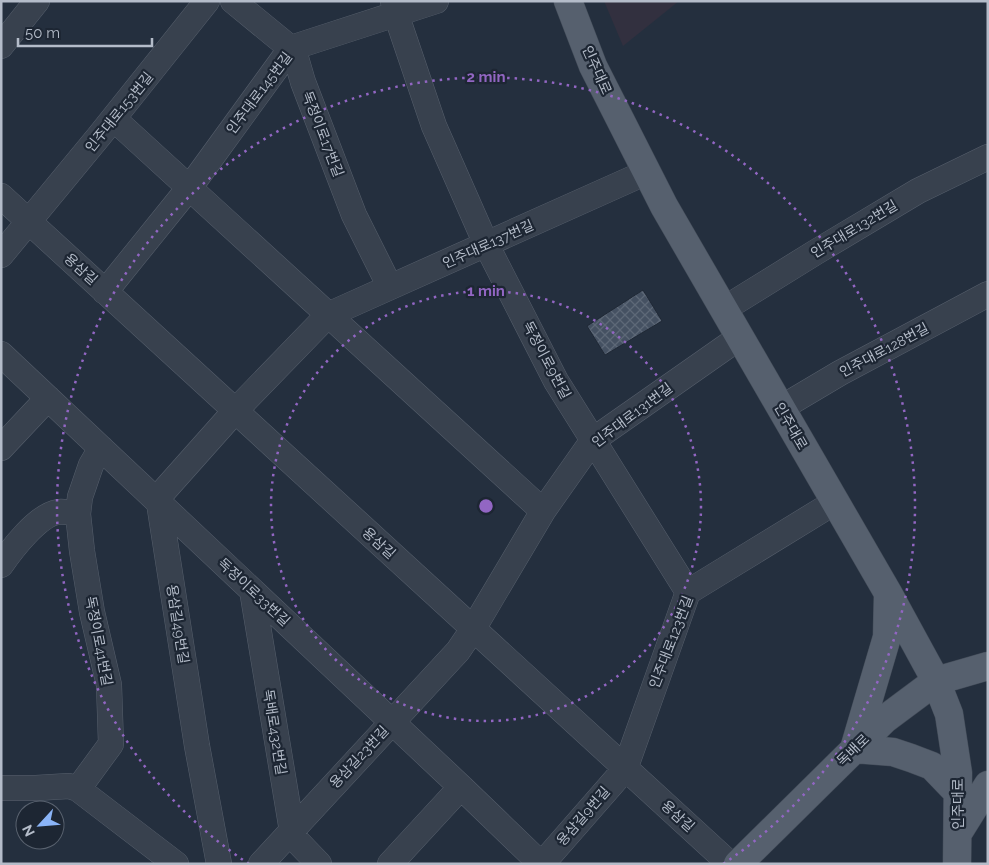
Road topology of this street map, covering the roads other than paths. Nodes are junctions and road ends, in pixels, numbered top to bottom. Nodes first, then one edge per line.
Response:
1 (37, 1) edge
2 (207, 1) edge
3 (233, 1) edge
4 (436, 1) edge
5 (568, 1) edge
6 (394, 8) edge
7 (1, 46) edge
8 (291, 48) junction
9 (114, 119) junction
10 (988, 157) edge
11 (647, 172) junction
12 (189, 187) junction
13 (1, 196) edge
14 (28, 221) junction
15 (486, 244) junction
16 (1, 255) edge
17 (390, 288) junction
18 (106, 292) junction
19 (988, 294) edge
20 (724, 309) junction
21 (328, 315) junction
22 (740, 338) junction
23 (1, 354) edge
24 (48, 398) junction
25 (781, 408) junction
26 (236, 411) junction
27 (593, 440) junction
28 (1, 448) edge
29 (101, 448) junction
30 (159, 502) junction
31 (835, 502) junction
32 (543, 511) junction
33 (78, 514) junction
34 (1, 565) edge
35 (252, 590) junction
36 (688, 592) junction
37 (888, 594) junction
38 (473, 629) junction
39 (458, 651) joint
40 (988, 666) edge
41 (936, 681) junction
42 (392, 722) junction
43 (854, 749) junction
44 (625, 769) junction
45 (988, 785) edge
46 (461, 787) junction
47 (1, 788) edge
48 (78, 789) junction
49 (958, 793) junction
50 (292, 830) junction
51 (957, 835) junction
52 (538, 860) edge
53 (176, 864) edge
54 (219, 864) edge
55 (261, 864) edge
56 (319, 864) edge
57 (390, 864) edge
58 (730, 864) edge
59 (738, 864) edge
60 (957, 864) edge

1 - 7 street
2 - 9 street, 인주대로153번길
3 - 8 street
4 - 6 street, 인주대로145번길
5 - 11 main road, 인주대로
6 - 8 street, 인주대로145번길
6 - 15 street, 독정이로9번길
8 - 12 street, 인주대로145번길
8 - 17 street, 독정이로17번길
9 - 12 street
9 - 14 street, 인주대로153번길
10 - 20 street, 인주대로132번길
11 - 15 street, 인주대로137번길
11 - 20 main road, 인주대로
12 - 18 street, 인주대로145번길
12 - 21 street
13 - 14 street, 용삼길
14 - 16 street
14 - 18 street, 용삼길
15 - 17 street, 인주대로137번길
15 - 27 street, 독정이로9번길
17 - 21 street, 인주대로137번길
18 - 26 street, 용삼길
19 - 25 street, 인주대로128번길
20 - 22 main road, 인주대로
21 - 26 street, 인주대로137번길
21 - 32 street
22 - 25 main road, 인주대로
22 - 27 street, 인주대로131번길
23 - 24 street, 독정이로33번길
24 - 28 street
24 - 29 street, 독정이로33번길
25 - 31 main road, 인주대로
26 - 30 street
26 - 38 street, 용삼길
27 - 32 street, 인주대로131번길
27 - 36 street, 독정이로9번길
29 - 30 street, 독정이로33번길
29 - 33 street, 독정이로41번길
30 - 35 street, 독정이로33번길
30 - 54 street, 용삼길49번길
31 - 36 street, 인주대로123번길
31 - 37 main road, 인주대로
32 - 38 street, 인주대로131번길
33 - 34 street
33 - 48 street, 독정이로41번길
35 - 42 street, 독정이로33번길
35 - 50 street, 독배로432번길
36 - 44 street, 인주대로123번길
37 - 41 main road, 인주대로
37 - 43 main road
38 - 39 street, 인주대로131번길
38 - 44 street, 용삼길
39 - 42 street, 용삼길23번길
40 - 41 main road, 독배로
41 - 43 main road, 독배로
41 - 49 main road, 인주대로
42 - 46 street, 독정이로33번길
42 - 50 street, 용삼길23번길
43 - 49 main road
43 - 59 main road, 독배로
44 - 52 street, 용삼길9번길
44 - 58 street, 용삼길
45 - 51 main road
46 - 52 street, 독정이로33번길
46 - 57 street
47 - 48 street
48 - 53 street
49 - 51 main road, 인주대로
50 - 55 street, 용삼길23번길
50 - 56 street, 독배로432번길
51 - 60 main road, 인주대로

